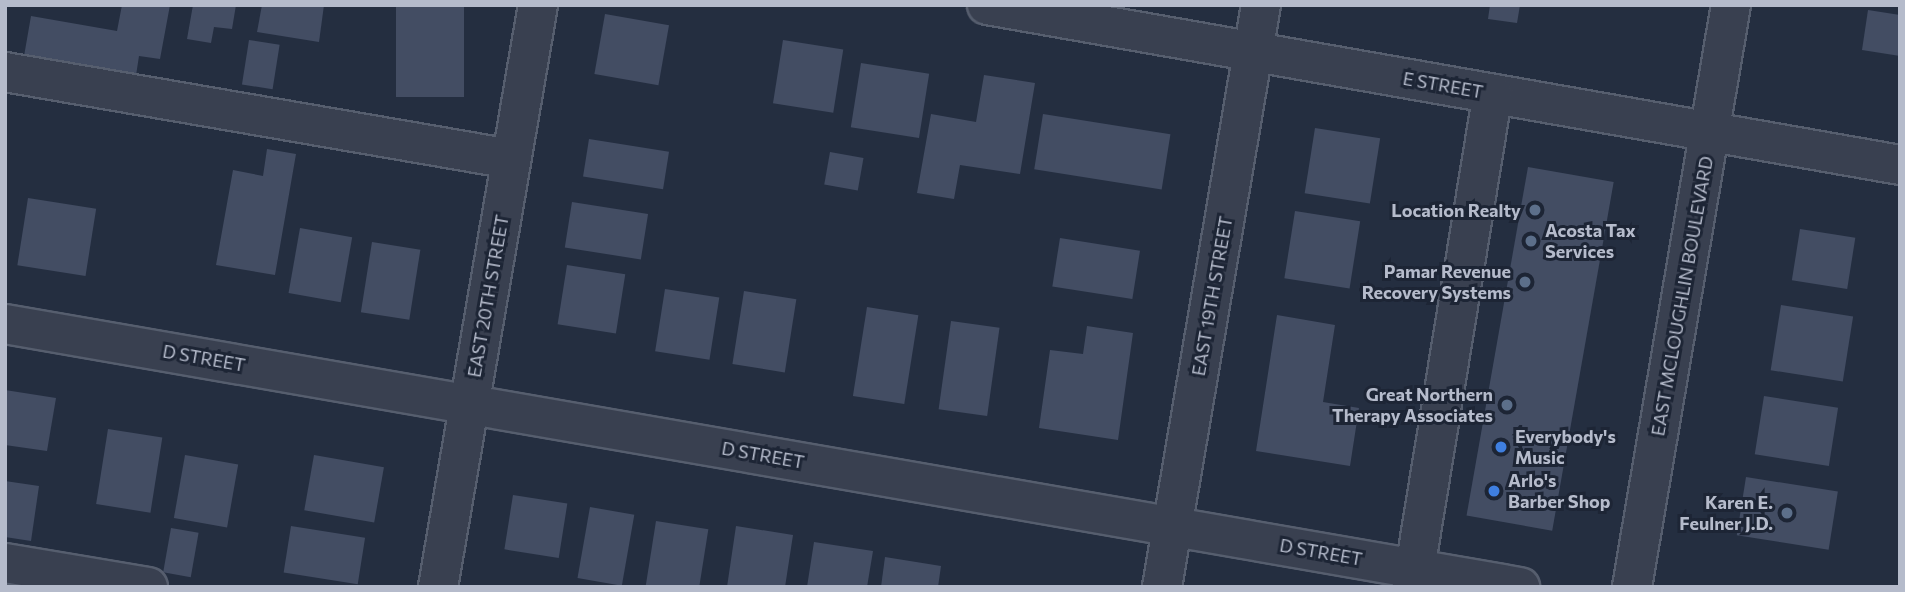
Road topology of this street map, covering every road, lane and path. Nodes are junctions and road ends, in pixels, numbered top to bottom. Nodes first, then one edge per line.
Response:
1 (538, 5) edge
2 (986, 5) edge
3 (1261, 5) edge
4 (1731, 5) edge
5 (1253, 52) junction
6 (5, 72) edge
7 (1493, 94) junction
8 (1710, 132) junction
9 (511, 159) junction
10 (1900, 165) edge
11 (5, 324) edge
12 (469, 405) junction
13 (1172, 527) junction
14 (5, 563) edge
15 (1413, 578) edge
16 (148, 587) edge
17 (438, 587) edge
18 (1162, 587) edge
19 (1520, 587) edge
20 (1632, 587) edge

1 - 9 street, EAST 20TH STREET
2 - 5 street, E STREET
3 - 5 street, EAST 19TH STREET
4 - 8 street, EAST MCLOUGHLIN BOULEVARD
5 - 7 street, E STREET
5 - 13 street, EAST 19TH STREET
6 - 9 street
7 - 8 street, E STREET
7 - 15 street
8 - 10 street, E STREET
8 - 20 street, EAST MCLOUGHLIN BOULEVARD
9 - 12 street, EAST 20TH STREET
11 - 12 street, D STREET
12 - 13 street, D STREET
12 - 17 street, EAST 20TH STREET
13 - 15 street, D STREET
13 - 18 street, EAST 19TH STREET
14 - 16 street
15 - 19 street, D STREET

